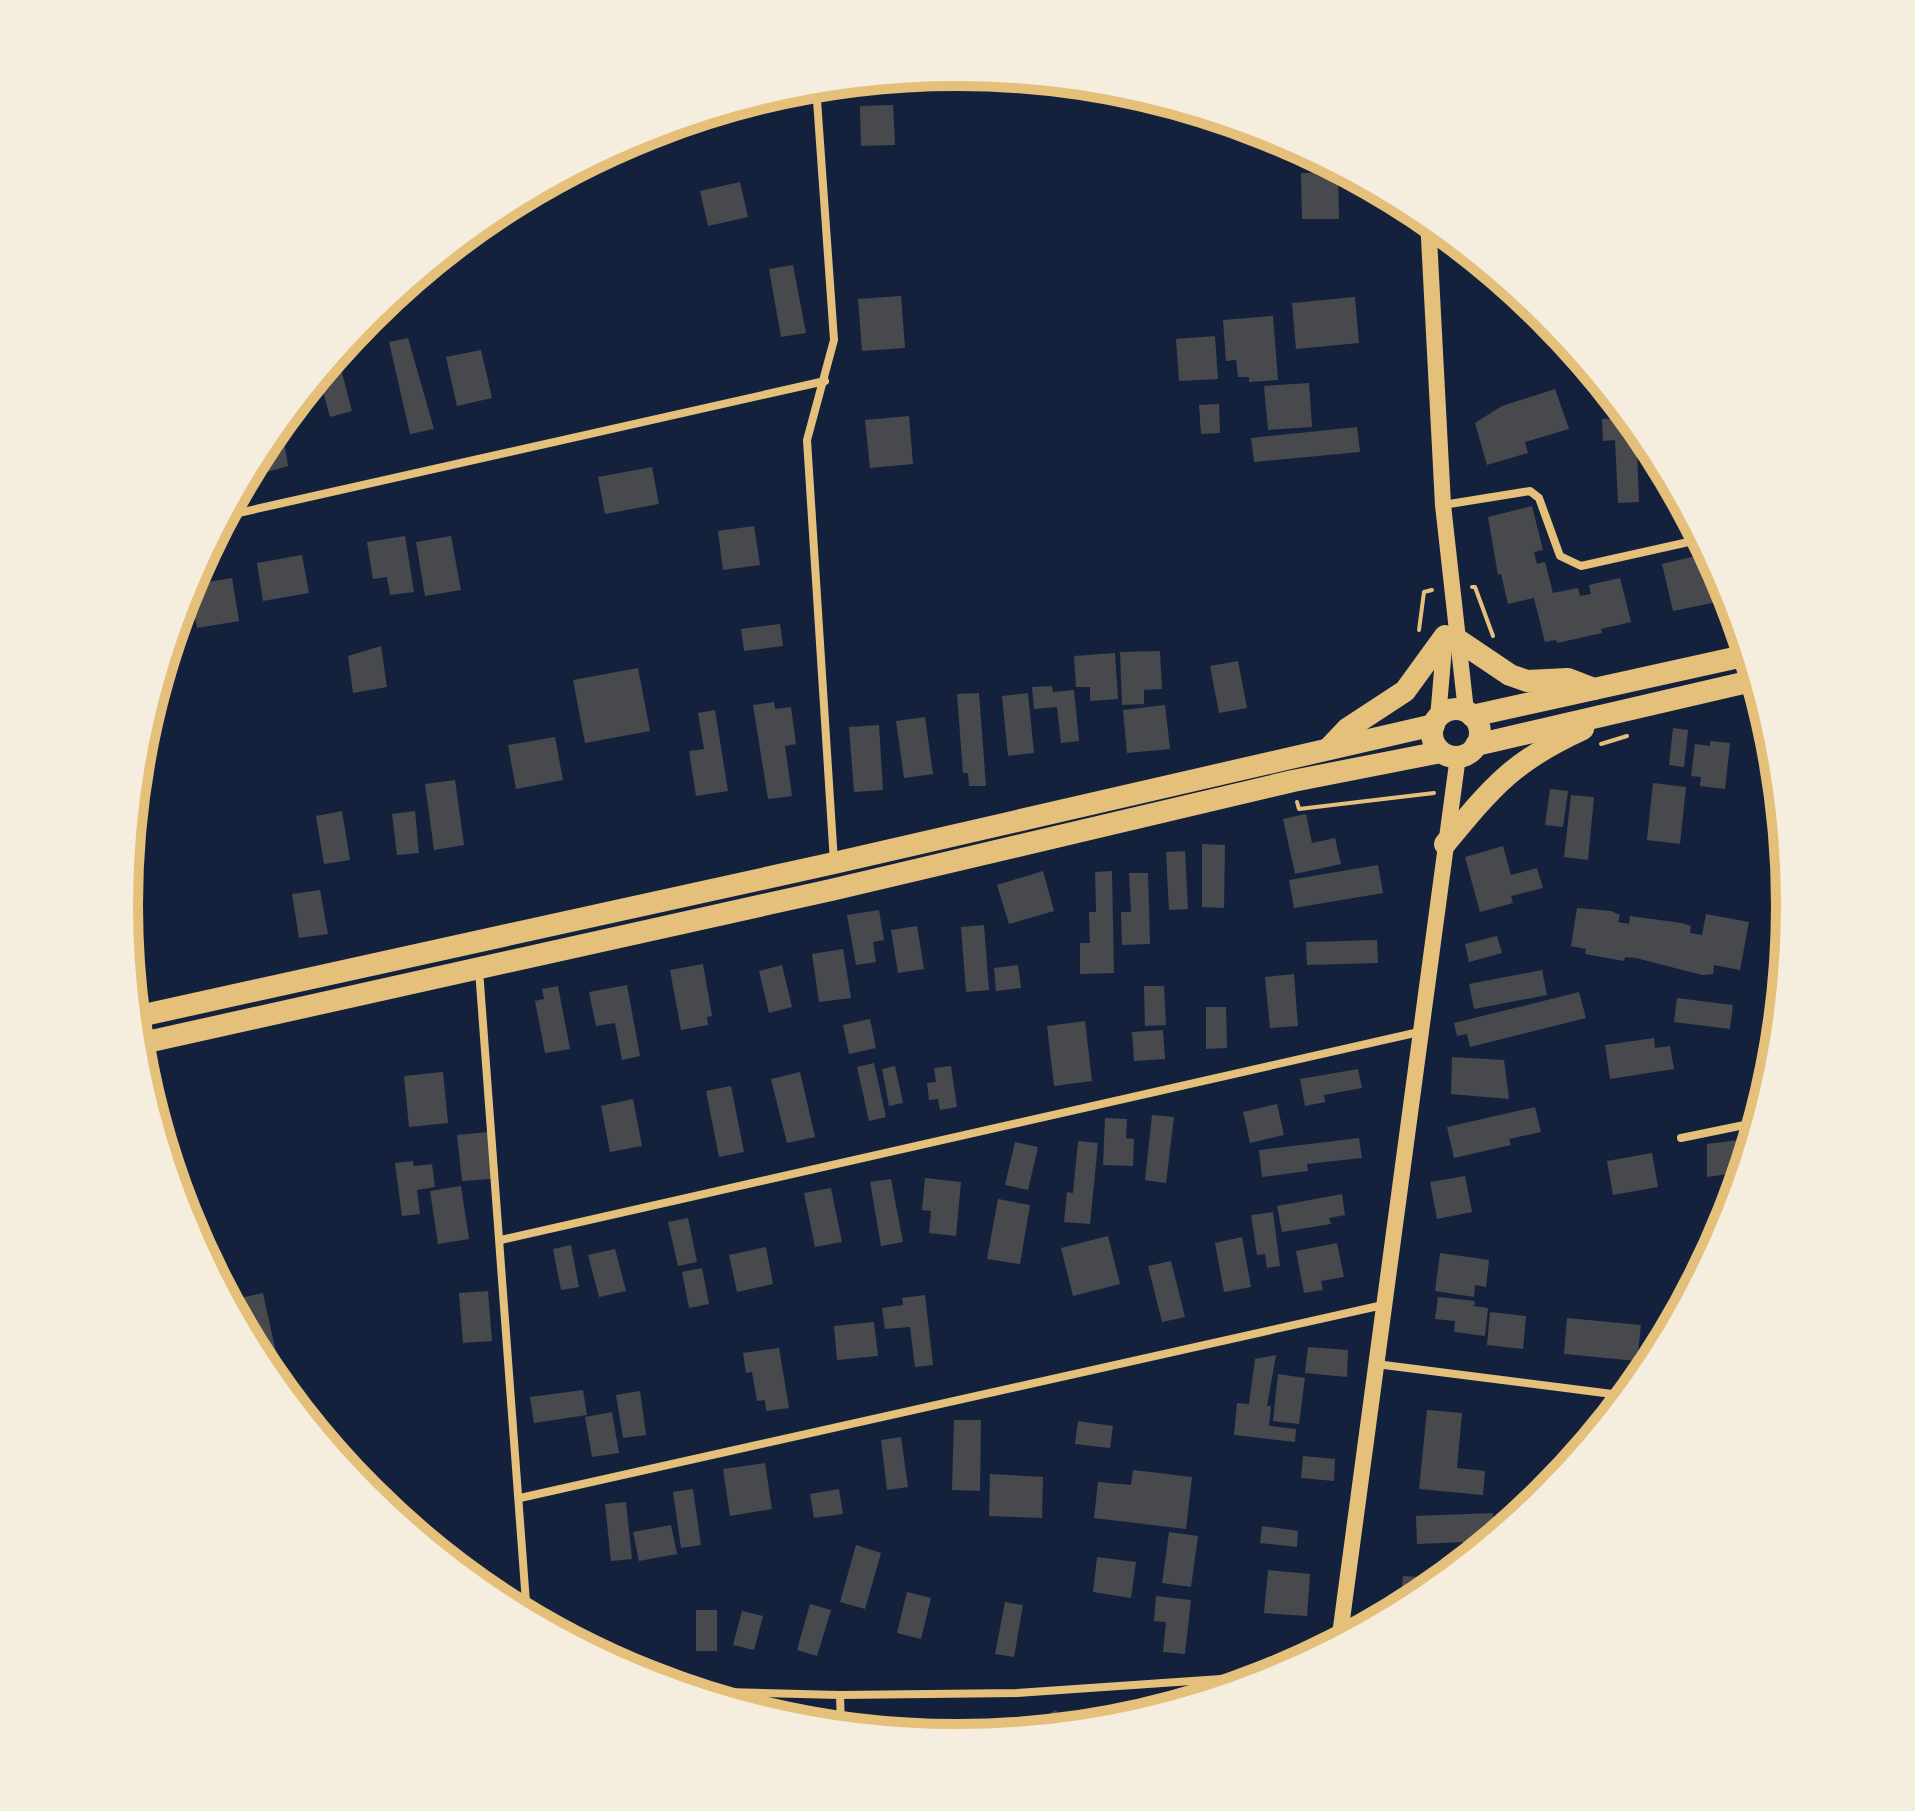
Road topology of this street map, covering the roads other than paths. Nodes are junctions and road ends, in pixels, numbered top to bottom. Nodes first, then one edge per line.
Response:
1 (817, 99) edge
2 (1429, 235) edge
3 (825, 381) junction
4 (1443, 505) junction
5 (239, 513) edge
6 (1691, 541) edge
7 (1452, 638) junction
8 (1738, 657) edge
9 (1746, 682) edge
10 (1595, 689) junction
11 (1626, 710) junction
12 (1469, 714) junction
13 (1436, 721) junction
14 (1328, 749) junction
15 (1459, 751) junction
16 (1445, 844) junction
17 (834, 863) junction
18 (479, 966) junction
19 (145, 1015) edge
20 (1419, 1032) junction
21 (150, 1041) edge
22 (1747, 1124) edge
23 (1681, 1138) dead end
24 (501, 1240) junction
25 (1383, 1305) junction
26 (1376, 1364) junction
27 (1615, 1394) edge
28 (520, 1498) junction
29 (526, 1602) edge
30 (1341, 1629) edge
31 (1231, 1678) edge
32 (728, 1692) edge
33 (840, 1695) junction
34 (841, 1716) edge

1 - 3 street
2 - 4 main road
3 - 5 street
3 - 17 street
4 - 6 street
4 - 7 main road
7 - 10 highway
7 - 12 main road
7 - 13 main road
7 - 14 highway
8 - 10 highway
9 - 11 highway
10 - 12 highway
11 - 15 highway
11 - 16 highway
12 - 13 highway
12 - 15 highway
13 - 14 highway
13 - 15 highway
14 - 17 highway
15 - 16 main road
15 - 18 highway
16 - 20 main road
17 - 19 highway
18 - 21 highway
18 - 24 street
20 - 24 street
20 - 25 main road
22 - 23 street
24 - 28 street
25 - 26 main road
25 - 28 street
26 - 27 street
26 - 30 main road
28 - 29 street
31 - 33 street
32 - 33 street
33 - 34 street

